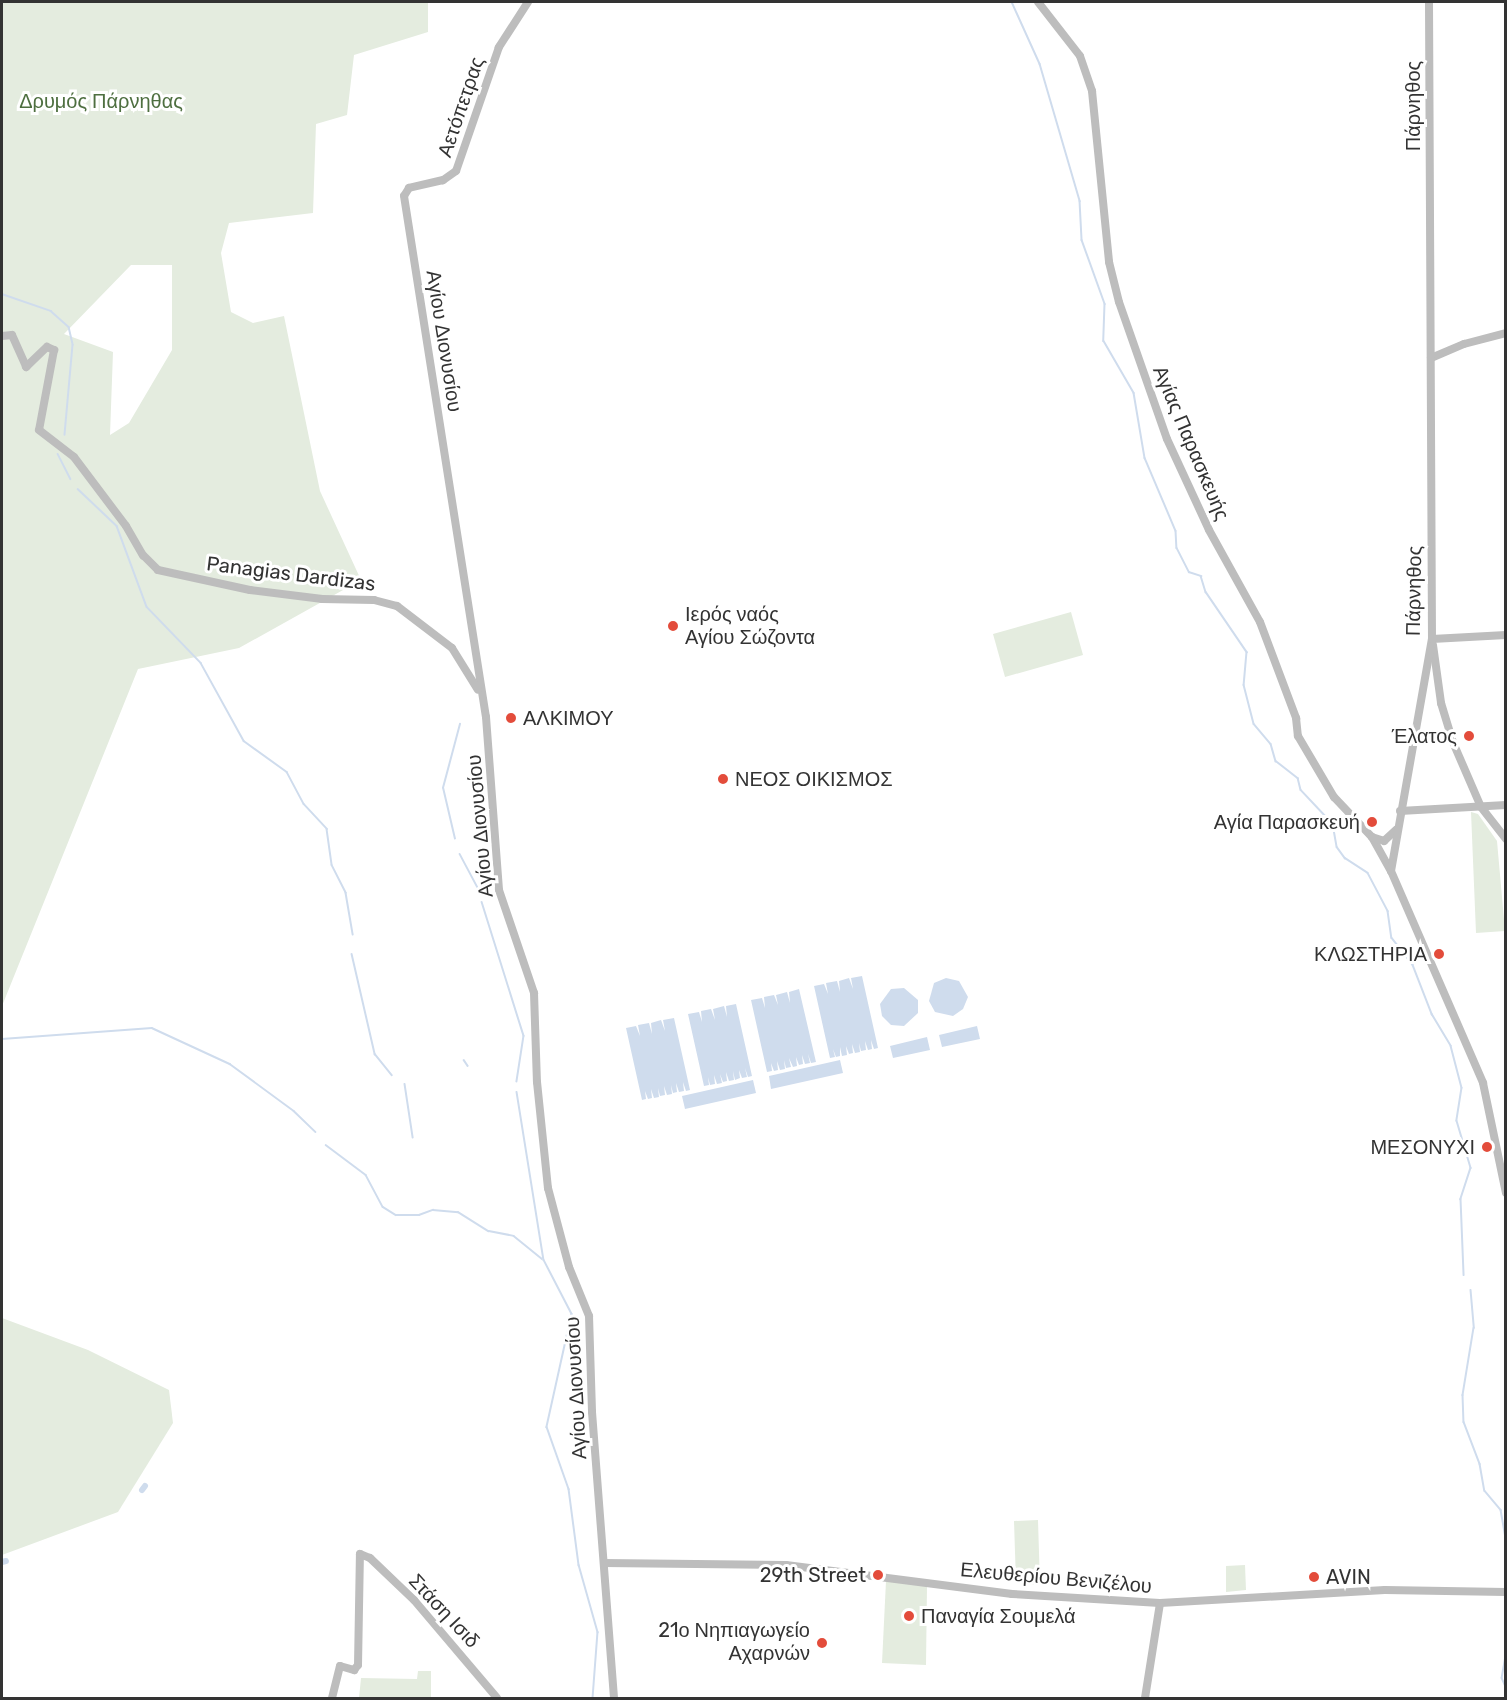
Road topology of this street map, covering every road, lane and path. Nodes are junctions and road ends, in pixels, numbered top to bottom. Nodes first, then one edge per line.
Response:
1 (528, 2) edge
2 (1038, 2) edge
3 (1429, 2) edge
4 (404, 196) joint
5 (1506, 333) edge
6 (2, 336) edge
7 (1431, 358) junction
8 (1506, 635) edge
9 (1432, 639) junction
10 (473, 653) junction
11 (461, 661) junction
12 (482, 696) junction
13 (1506, 805) edge
14 (1481, 807) junction
15 (1400, 811) junction
16 (1397, 830) junction
17 (1372, 837) junction
18 (1506, 839) edge
19 (1391, 871) junction
20 (1502, 1159) edge
21 (1506, 1193) edge
22 (604, 1563) junction
23 (1506, 1592) edge
24 (1160, 1603) junction
25 (332, 1698) edge
26 (497, 1698) edge
27 (614, 1698) edge
28 (1145, 1698) edge

1 - 4 street, Αετόπετρας
2 - 17 street, Αγίας Παρασκευής
3 - 7 street, Πάρνηθος
4 - 10 street, Αγίου Διονυσίου
5 - 7 street
6 - 11 street, Panagias Dardizas
7 - 9 street, Πάρνηθος
8 - 9 street
9 - 14 street
9 - 15 street, Πάρνηθος
10 - 11 street
10 - 12 street, Αγίου Διονυσίου
11 - 12 street, Panagias Dardizas
12 - 22 street, Αγίου Διονυσίου
13 - 14 street
14 - 15 street
14 - 18 street
15 - 16 street, Πάρνηθος
16 - 17 street
16 - 19 street, Πάρνηθος
17 - 19 street, Αγίας Παρασκευής
19 - 20 street
20 - 21 street
22 - 24 street, Ελευθερίου Βενιζέλου
22 - 27 street, Αγίου Διονυσίου
23 - 24 street, Ελευθερίου Βενιζέλου
24 - 28 street
25 - 26 street, Στάση Ισιδ

